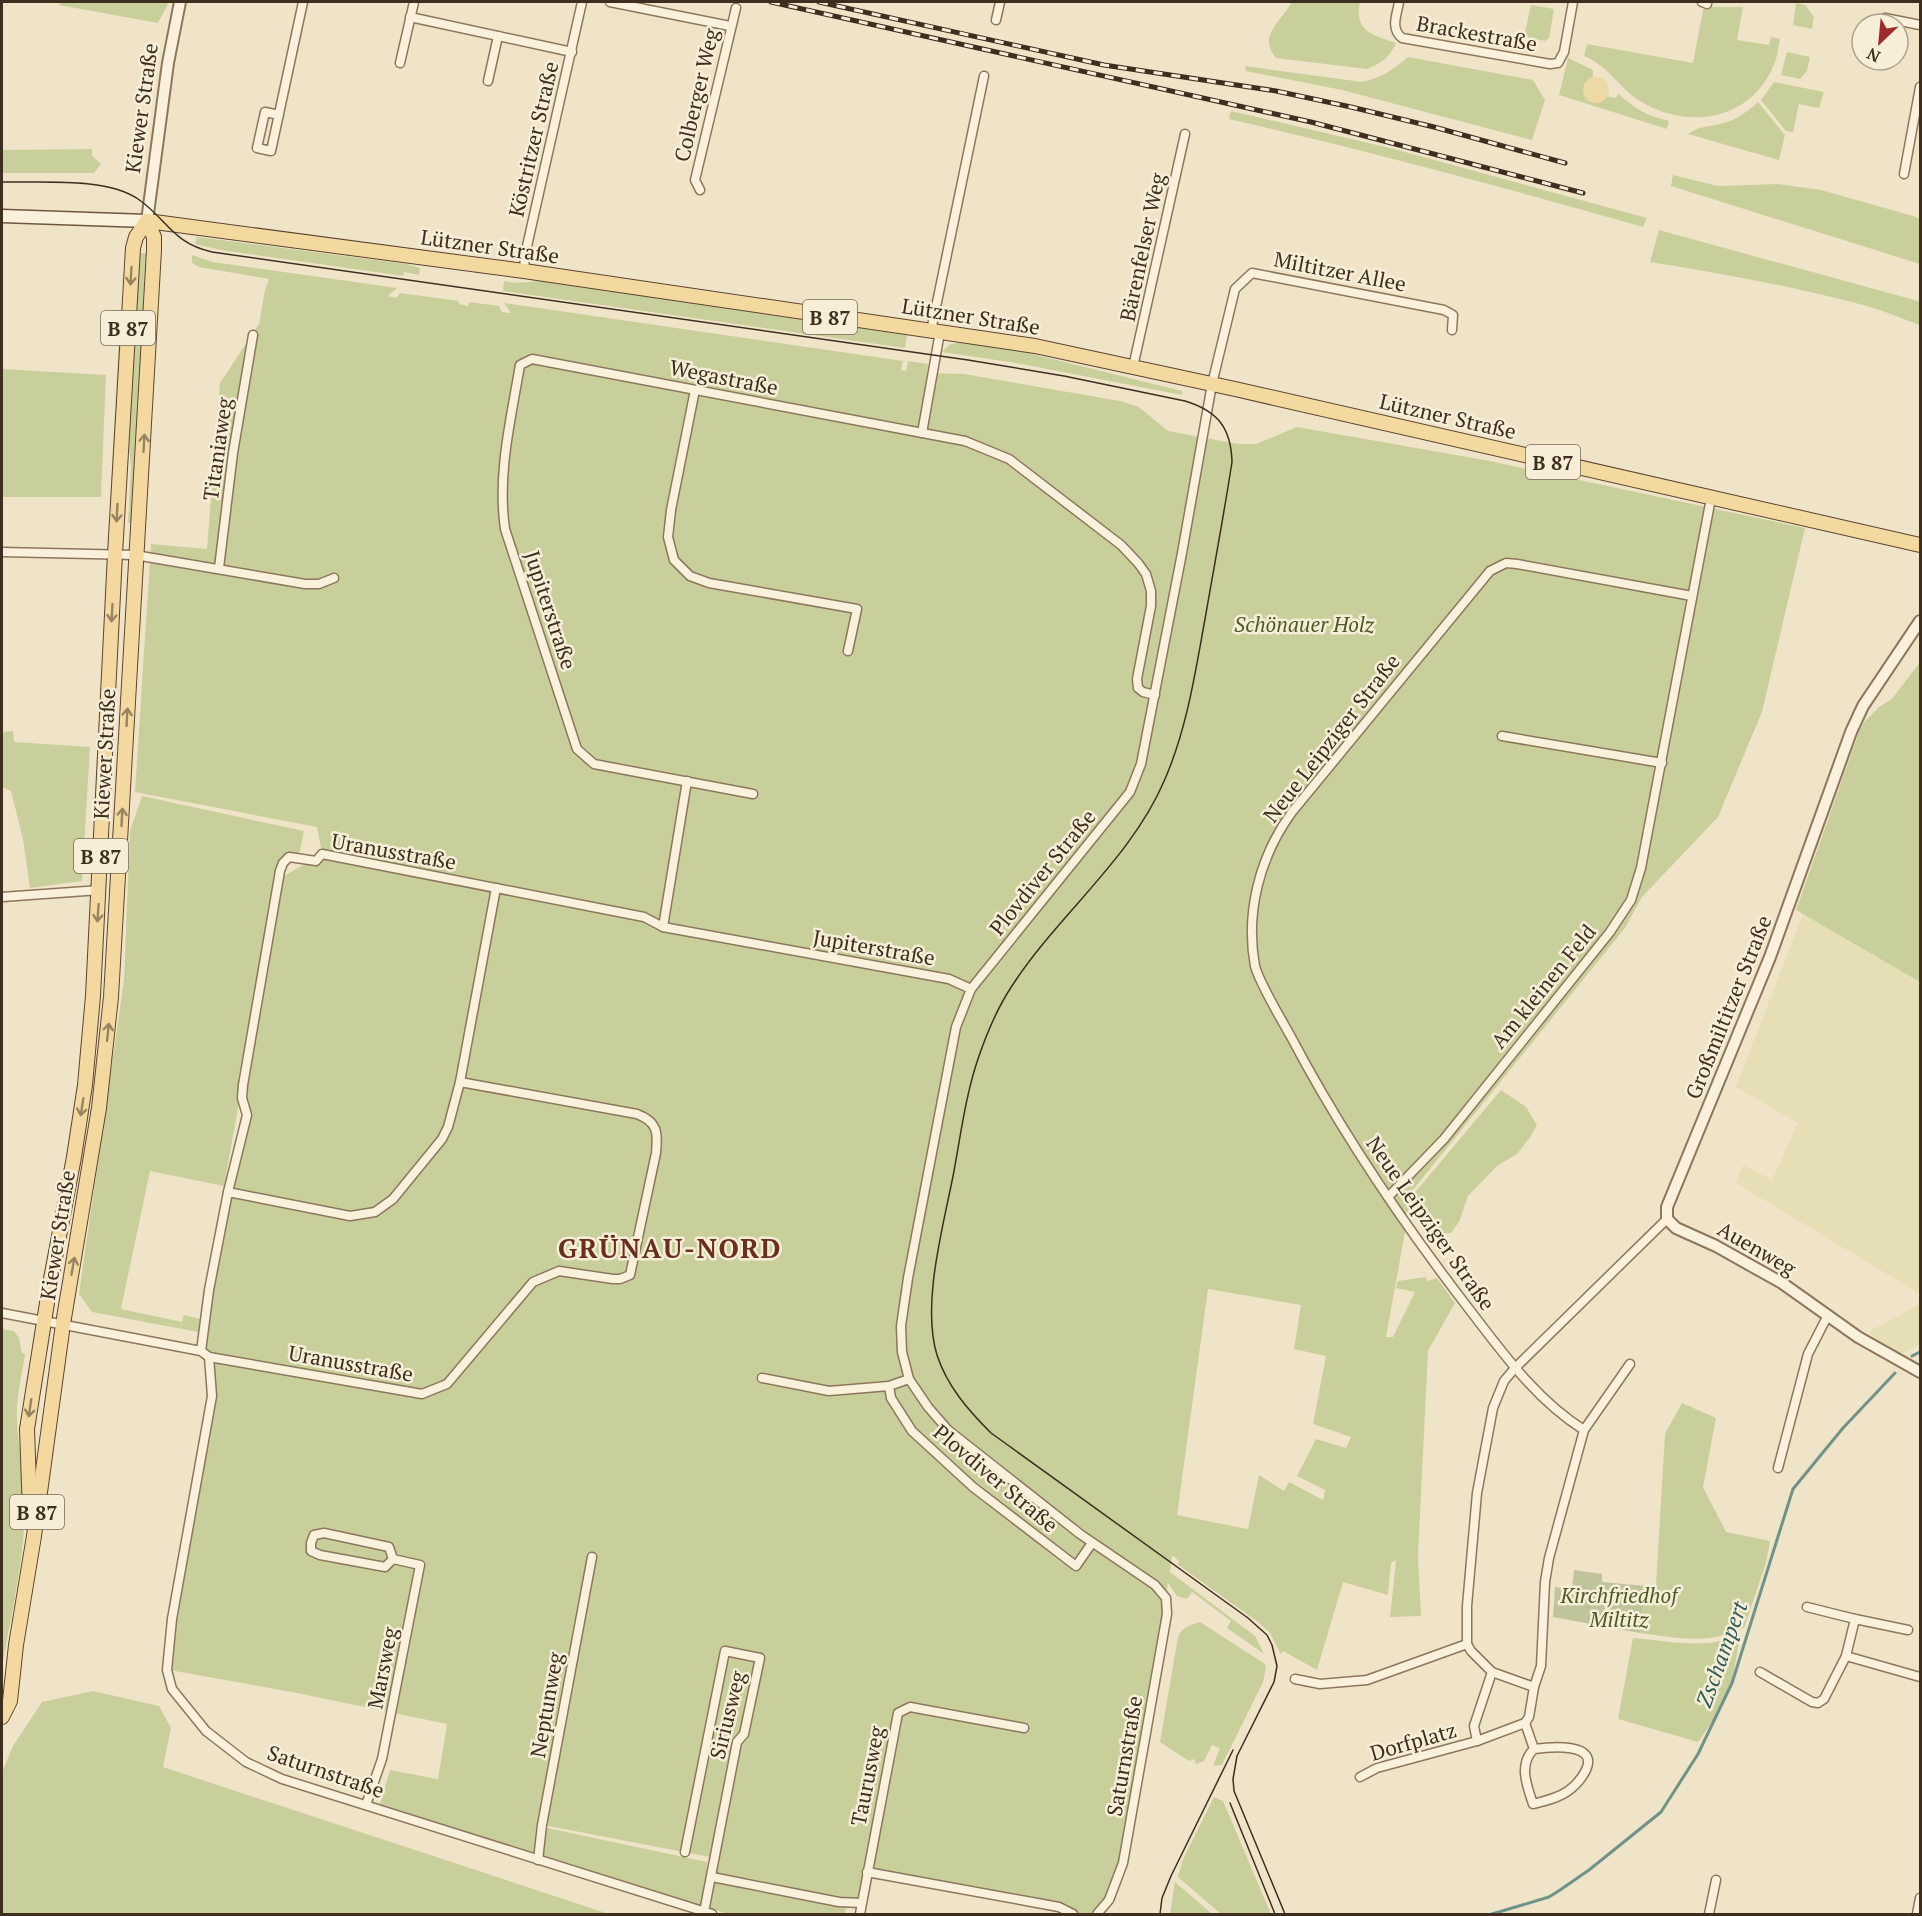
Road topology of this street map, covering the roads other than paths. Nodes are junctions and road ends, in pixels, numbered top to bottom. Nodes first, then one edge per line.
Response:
1 (180, 2) edge
2 (303, 2) edge
3 (414, 2) edge
4 (582, 2) edge
5 (610, 2) edge
6 (1000, 2) edge
7 (1399, 2) edge
8 (1573, 2) edge
9 (736, 8) dead end
10 (411, 17) junction
11 (996, 20) dead end
12 (730, 26) junction
13 (498, 36) junction
14 (572, 52) junction
15 (400, 63) dead end
16 (984, 76) dead end
17 (488, 81) dead end
18 (1920, 87) edge
19 (279, 115) dead end
20 (1185, 134) dead end
21 (1904, 174) dead end
22 (700, 190) dead end
23 (2, 216) edge
24 (147, 222) junction
25 (524, 271) junction
26 (1452, 330) dead end
27 (935, 331) junction
28 (253, 335) dead end
29 (520, 365) joint
30 (1133, 367) junction
31 (1212, 384) junction
32 (695, 390) junction
33 (922, 433) junction
34 (1711, 498) junction
35 (1920, 545) edge
36 (2, 552) edge
37 (115, 555) junction
38 (135, 555) junction
39 (219, 568) junction
40 (334, 578) dead end
41 (1692, 596) junction
42 (1920, 621) edge
43 (848, 651) dead end
44 (1155, 695) junction
45 (1502, 736) dead end
46 (1662, 764) junction
47 (687, 781) junction
48 (753, 794) dead end
49 (496, 888) junction
50 (100, 890) junction
51 (2, 897) edge
52 (663, 927) junction
53 (971, 988) junction
54 (460, 1082) junction
55 (228, 1191) junction
56 (1388, 1197) junction
57 (1667, 1219) junction
58 (2, 1313) edge
59 (1828, 1315) junction
60 (44, 1321) junction
61 (63, 1324) junction
62 (205, 1354) junction
63 (1630, 1364) dead end
64 (1515, 1368) junction
65 (1916, 1370) edge
66 (762, 1378) dead end
67 (909, 1379) junction
68 (889, 1386) junction
69 (1584, 1430) junction
70 (1778, 1468) dead end
71 (1092, 1543) junction
72 (592, 1557) dead end
73 (393, 1559) junction
74 (27, 1568) junction
75 (1166, 1599) joint
76 (1807, 1607) dead end
77 (1855, 1619) junction
78 (1908, 1630) dead end
79 (1467, 1644) junction
80 (16, 1645) junction
81 (1845, 1656) junction
82 (1492, 1672) junction
83 (1760, 1672) dead end
84 (1920, 1677) edge
85 (1294, 1679) dead end
86 (2, 1683) edge
87 (1534, 1687) junction
88 (2, 1717) edge
89 (1525, 1723) junction
90 (1024, 1728) dead end
91 (1477, 1741) junction
92 (1534, 1749) junction
93 (1360, 1777) dead end
94 (366, 1805) junction
95 (685, 1852) dead end
96 (538, 1860) junction
97 (867, 1872) junction
98 (712, 1877) junction
99 (1716, 1880) dead end
100 (1920, 1898) edge
101 (861, 1903) junction
102 (708, 1913) edge
103 (858, 1914) edge
104 (1072, 1914) edge
105 (1097, 1914) edge
106 (1709, 1914) edge
107 (1917, 1914) edge

1 - 24 street, Kiewer Straße
2 - 19 street
3 - 10 street
4 - 14 street, Köstritzer Straße
5 - 12 street
6 - 11 street
7 - 8 street, Brackestraße
9 - 12 street, Colberger Weg
10 - 13 street, Köstritzer Straße
10 - 15 street
12 - 22 street, Colberger Weg
13 - 14 street, Köstritzer Straße
13 - 17 street
14 - 25 street, Köstritzer Straße
16 - 27 street
18 - 21 street
20 - 30 street, Bärenfelser Weg
23 - 24 main road, Lützner Straße
24 - 25 main road, Lützner Straße / B 87
24 -> 37 main road, Kiewer Straße / B 87
38 -> 24 main road, Kiewer Straße / B 87
25 - 27 main road, Lützner Straße / B 87
26 - 31 street, Miltitzer Allee
27 - 30 main road, Lützner Straße / B 87
27 - 33 street
28 - 39 street, Titaniaweg
29 - 32 street, Wegastraße
29 - 47 street, Jupiterstraße
30 - 31 main road, Lützner Straße / B 87
31 - 34 main road, Lützner Straße / B 87
31 - 44 street, Plovdiver Straße
32 - 33 street, Wegastraße
32 - 43 street
33 - 44 street, Wegastraße
34 - 35 main road, Lützner Straße / B 87
34 - 41 street, Am kleinen Feld
36 - 37 street
37 - 38 street
37 -> 50 main road, Kiewer Straße / B 87
38 - 39 street
61 -> 38 main road, Kiewer Straße / B 87
39 - 40 street
41 - 46 street, Am kleinen Feld
41 - 56 street, Neue Leipziger Straße
42 - 57 street, Großmiltitzer Straße
44 - 53 street, Plovdiver Straße
45 - 46 street
46 - 56 street, Am kleinen Feld
47 - 48 street, Jupiterstraße
47 - 52 street
49 - 52 street, Jupiterstraße
49 - 54 street
49 - 55 street, Uranusstraße
50 - 51 street
50 -> 60 main road, Kiewer Straße / B 87
52 - 53 street, Jupiterstraße
53 - 67 street, Plovdiver Straße
54 - 55 street
54 - 62 street, Uranusstraße
55 - 62 street, Uranusstraße
56 - 64 street, Neue Leipziger Straße
57 - 59 street, Auenweg
57 - 64 street
58 - 60 street
59 - 65 street, Auenweg
59 - 70 street
60 - 61 street, Kiewer Straße
60 -> 74 main road, Kiewer Straße / B 87
61 - 62 street, Uranusstraße
61 - 74 main road, Kiewer Straße / B 87
62 - 94 street, Saturnstraße
63 - 69 street
64 - 69 street, Neue Leipziger Straße
64 - 79 street
66 - 68 street
67 - 68 street
67 - 71 street, Plovdiver Straße
68 - 71 street, Plovdiver Straße
69 - 87 street
71 - 75 street, Plovdiver Straße
72 - 96 street, Neptunweg
73 - 73 street, Marsweg
73 - 94 street, Marsweg
74 - 80 main road, Kiewer Straße / B 87
75 - 105 street, Saturnstraße
76 - 77 street
77 - 78 street
77 - 81 street
79 - 82 street
79 - 85 street
80 - 86 main road, B 87
80 - 88 main road, B 87
81 - 83 street
81 - 84 street
82 - 87 street
82 - 91 street, Dorfplatz
87 - 89 street
89 - 91 street, Dorfplatz
89 - 92 street
90 - 97 street, Taurusweg
91 - 93 street, Dorfplatz
92 - 92 street
94 - 96 street, Saturnstraße
95 - 98 street, Siriusweg
96 - 102 street, Saturnstraße
97 - 101 street, Taurusweg
97 - 104 street
98 - 101 street
98 - 102 street, Siriusweg
99 - 106 street
100 - 107 street
101 - 103 street, Taurusweg

